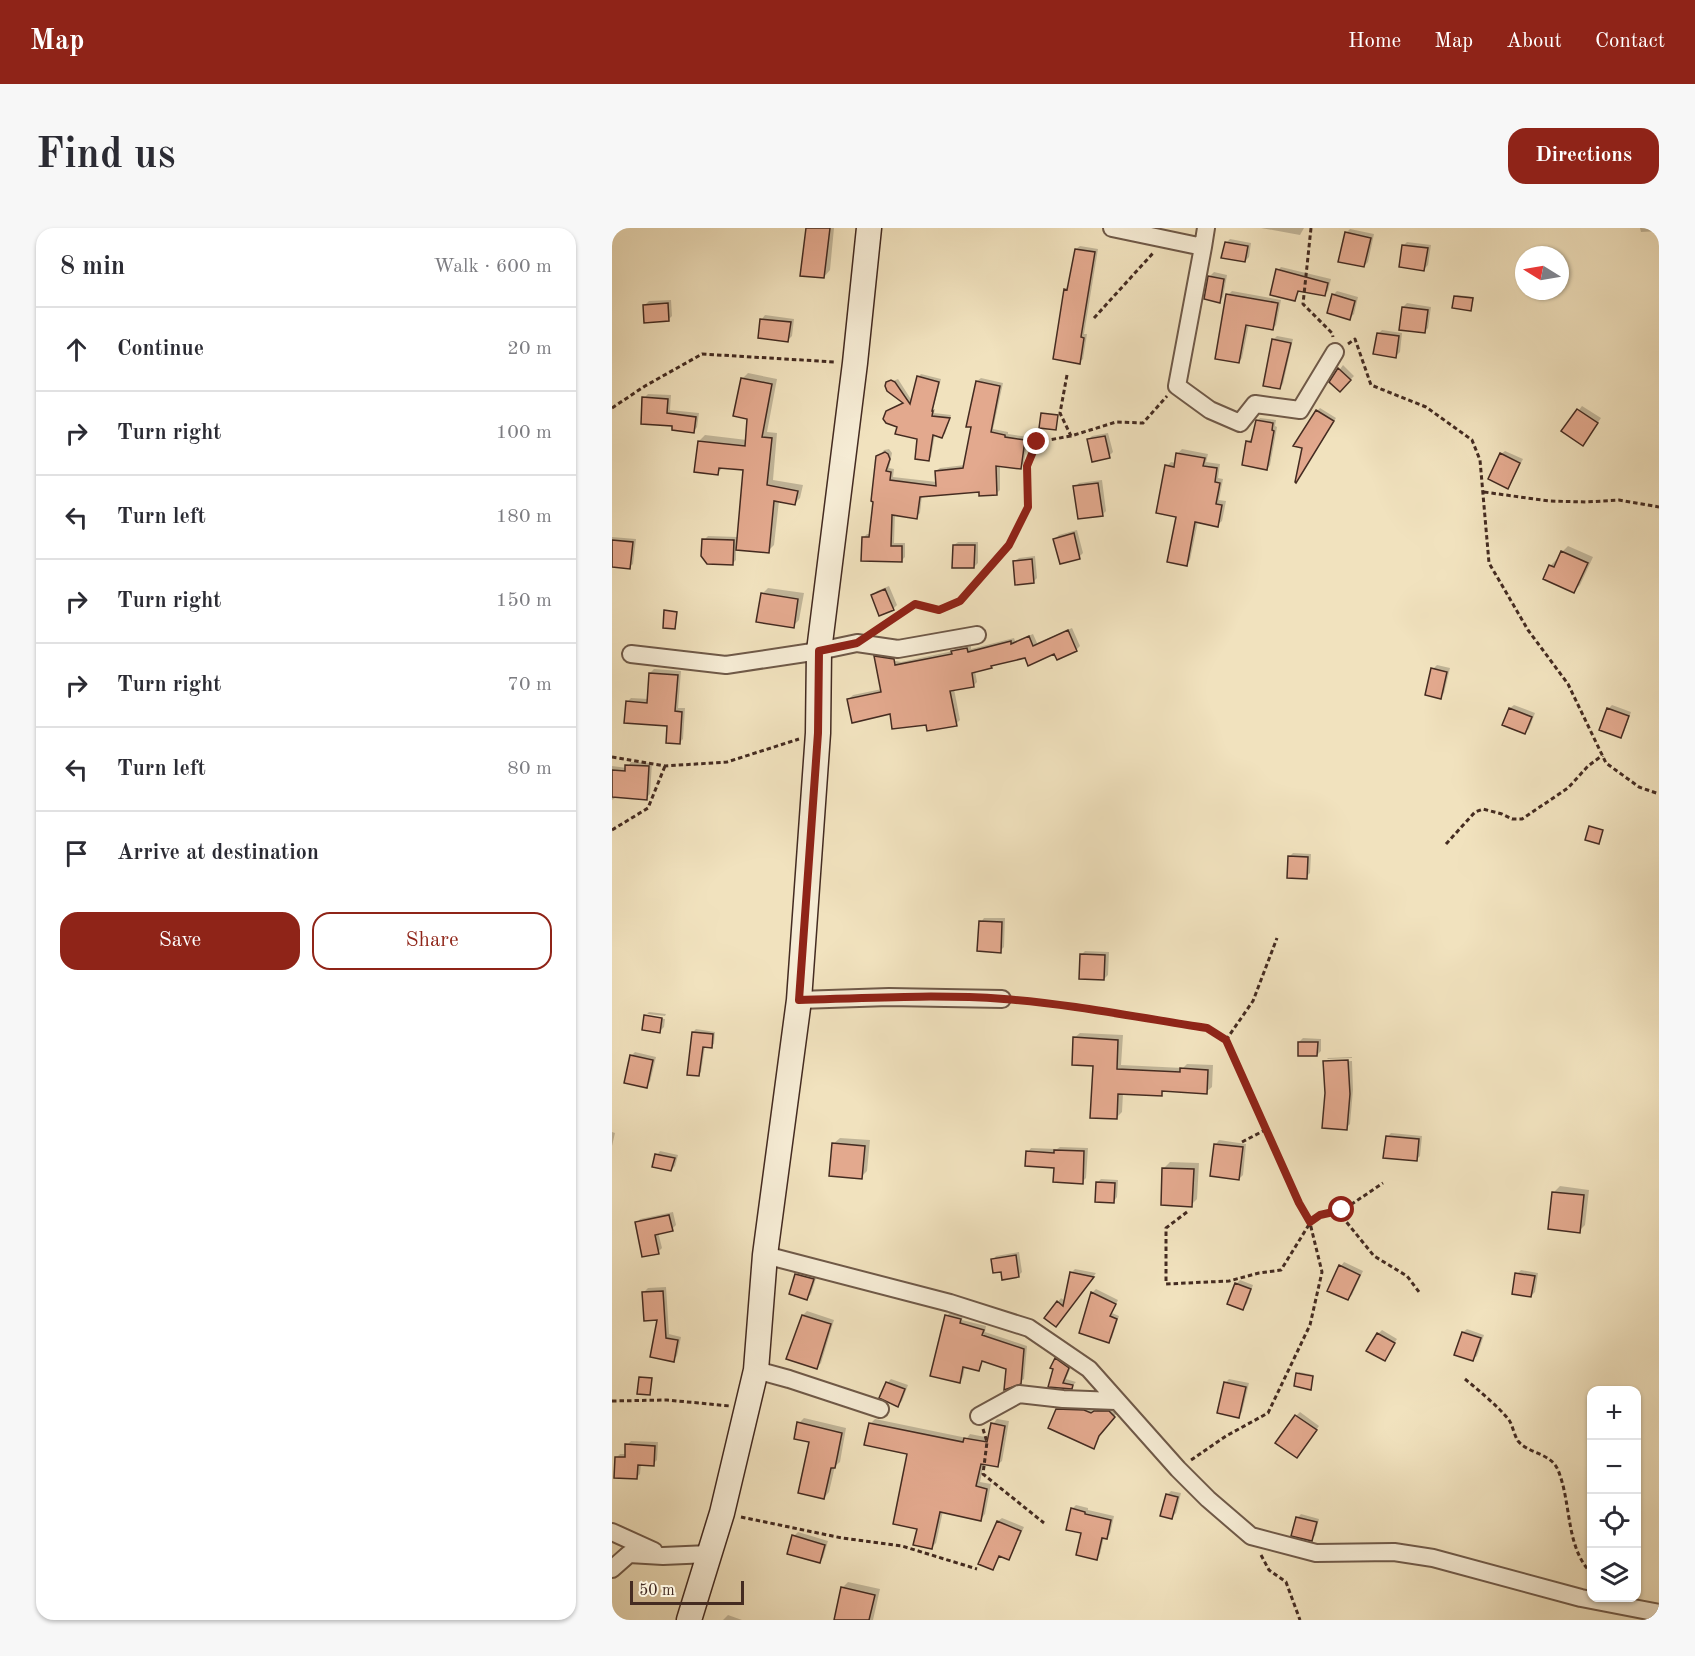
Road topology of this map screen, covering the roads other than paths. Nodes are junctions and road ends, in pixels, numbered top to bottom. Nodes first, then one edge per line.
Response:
1 (868, 228) edge
2 (1112, 228) edge
3 (1206, 228) edge
4 (1203, 247) junction
5 (1335, 352) road end
6 (976, 635) dead end
7 (819, 651) junction
8 (631, 654) dead end
9 (1002, 999) road end
10 (799, 1000) junction
11 (765, 1255) junction
12 (756, 1371) junction
13 (1116, 1401) junction
14 (880, 1409) dead end
15 (979, 1416) road end
16 (612, 1532) edge
17 (709, 1554) junction
18 (663, 1556) junction
19 (612, 1569) edge
20 (1659, 1613) edge
21 (689, 1620) edge

1 - 7 main road
2 - 4 street
3 - 4 street
4 - 5 street
6 - 7 street
7 - 8 street
7 - 10 main road
9 - 10 street
10 - 11 main road
11 - 12 main road
11 - 13 street
12 - 14 street
12 - 17 main road
13 - 15 street
13 - 20 street
16 - 18 street
17 - 18 street
17 - 21 main road
18 - 19 street

